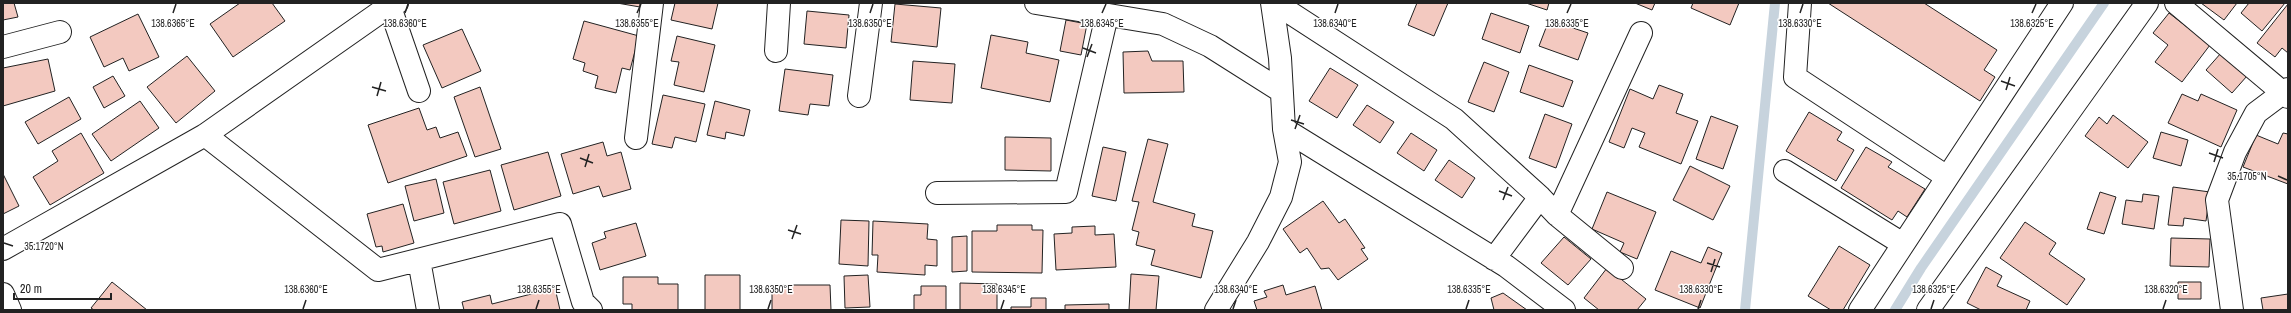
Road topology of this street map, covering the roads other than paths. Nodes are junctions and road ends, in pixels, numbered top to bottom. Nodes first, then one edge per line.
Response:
1 (652, 3) edge
2 (779, 3) edge
3 (871, 3) edge
4 (1036, 3) edge
5 (1272, 3) edge
6 (1275, 3) edge
7 (1800, 3) edge
8 (2062, 3) edge
9 (2147, 3) edge
10 (2176, 3) edge
11 (393, 5) edge
12 (1106, 15) junction
13 (60, 32) dead end
14 (1641, 33) dead end
15 (3, 46) edge
16 (776, 51) dead end
17 (419, 91) dead end
18 (1281, 91) junction
19 (2286, 94) edge
20 (859, 96) dead end
21 (1284, 129) junction
22 (205, 135) junction
23 (636, 138) dead end
24 (1786, 171) dead end
25 (1947, 177) junction
26 (937, 193) dead end
27 (1540, 197) junction
28 (1557, 215) junction
29 (1903, 244) junction
30 (3, 249) edge
31 (1494, 259) junction
32 (419, 260) junction
33 (1622, 268) dead end
34 (3, 294) edge
35 (10, 310) edge
36 (428, 310) edge
37 (591, 310) edge
38 (1216, 310) edge
39 (1564, 310) edge
40 (1860, 310) edge
41 (1928, 310) edge
42 (2232, 310) edge

1 - 23 street
2 - 16 street
3 - 20 street
4 - 12 street
5 - 18 street
6 - 27 street
7 - 25 street
8 - 25 street
9 - 41 street
10 - 19 street
11 - 17 street
11 - 22 street
12 - 18 street
12 - 26 street
13 - 15 street
14 - 28 street
18 - 21 street
19 - 42 street
21 - 31 street
21 - 38 street
22 - 30 street
22 - 32 street
24 - 29 street
25 - 29 street
27 - 28 street
27 - 31 street
28 - 33 street
29 - 40 street
31 - 39 street
32 - 36 street
32 - 37 street
34 - 35 street

